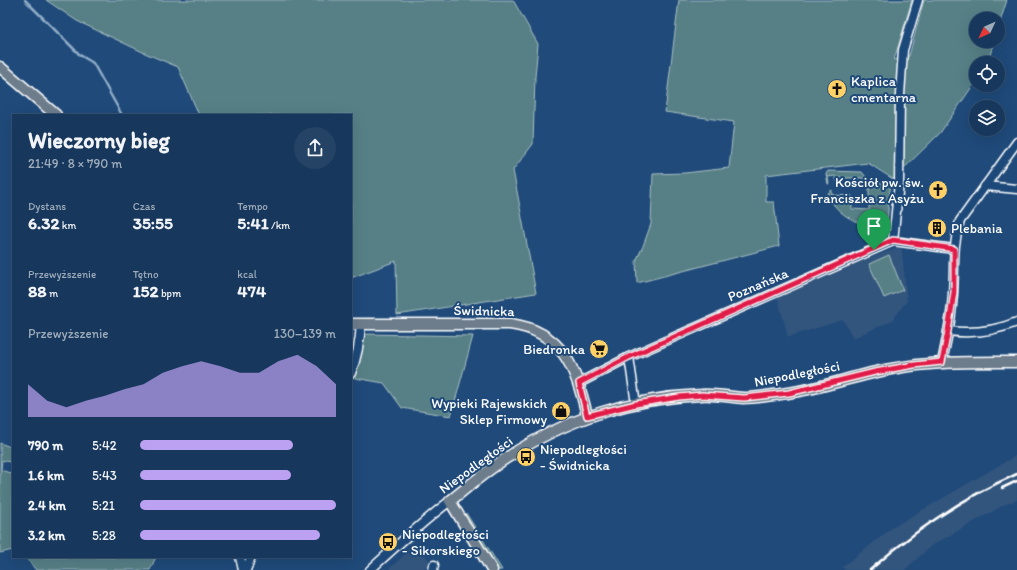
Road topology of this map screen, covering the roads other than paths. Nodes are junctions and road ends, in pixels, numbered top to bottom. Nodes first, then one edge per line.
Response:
1 (918, 0) edge
2 (0, 67) edge
3 (55, 114) edge
4 (1017, 142) edge
5 (985, 186) junction
6 (1017, 189) edge
7 (893, 240) junction
8 (954, 249) junction
9 (1017, 322) edge
10 (356, 324) edge
11 (948, 331) junction
12 (629, 357) junction
13 (942, 362) junction
14 (1017, 362) edge
15 (352, 370) edge
16 (579, 383) junction
17 (636, 404) junction
18 (587, 416) junction
19 (450, 501) junction
20 (240, 558) edge
21 (251, 558) edge
22 (245, 570) edge
23 (370, 570) edge
24 (492, 570) edge

1 - 7 street
2 - 3 main road
4 - 5 street
5 - 6 street
5 - 8 street
7 - 8 street
7 - 12 street, Poznańska
8 - 11 street
9 - 11 street
10 - 15 street
10 - 16 main road, Świdnicka
11 - 13 street
12 - 16 street, Poznańska
12 - 17 street
13 - 14 main road, Niepodległości
13 - 17 main road, Niepodległości
16 - 18 main road, Świdnicka
17 - 18 main road, Niepodległości
18 - 19 main road, Niepodległości
19 - 23 street, Niepodległości
19 - 24 main road
20 - 22 street
21 - 22 street

